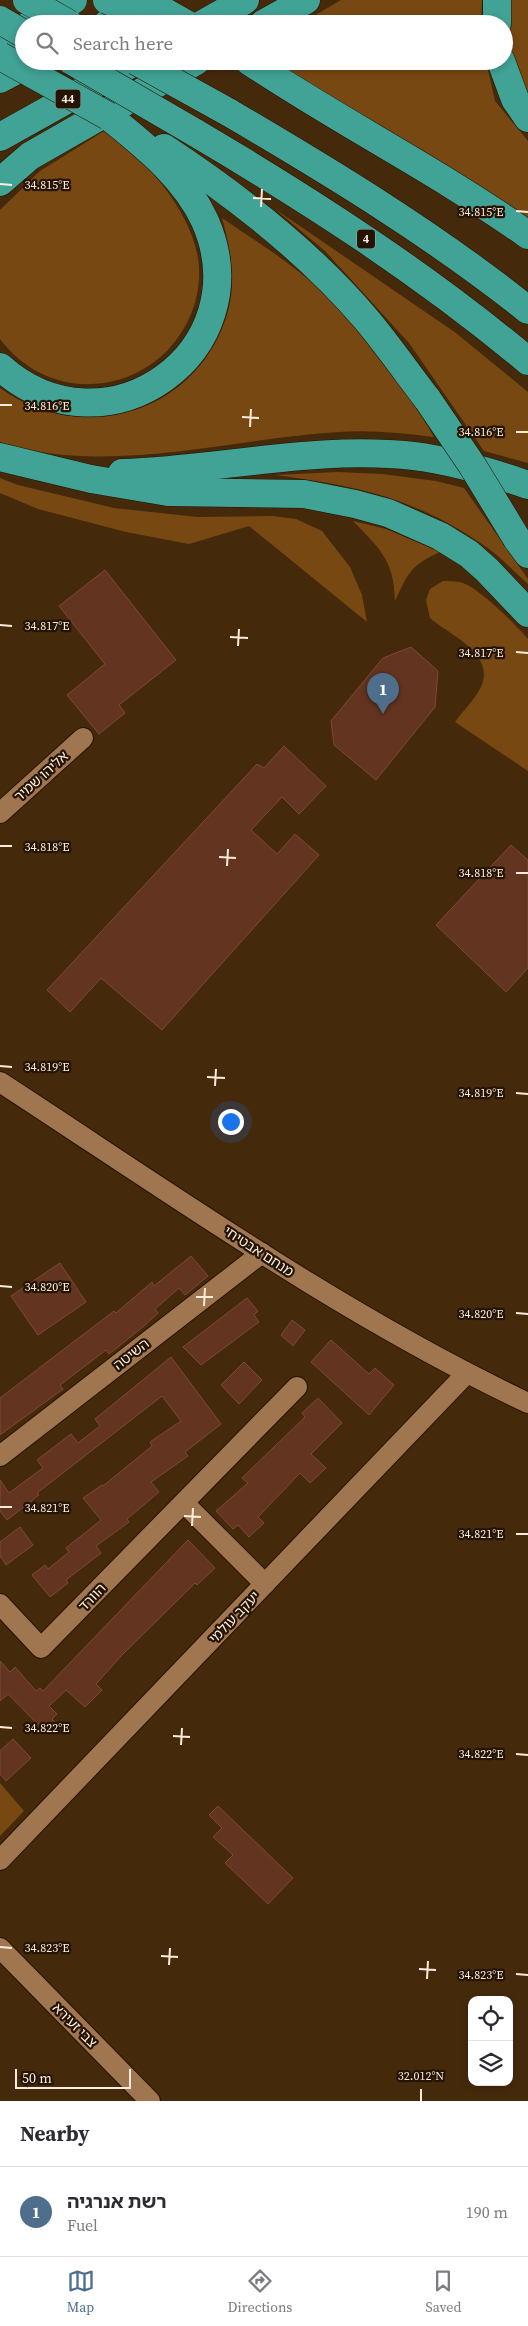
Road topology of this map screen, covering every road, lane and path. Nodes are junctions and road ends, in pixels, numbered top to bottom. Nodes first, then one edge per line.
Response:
1 (26, 0) edge
2 (73, 0) edge
3 (107, 0) edge
4 (144, 0) edge
5 (154, 0) edge
6 (245, 0) edge
7 (306, 0) edge
8 (497, 0) edge
9 (47, 15) edge
10 (53, 15) edge
11 (125, 15) edge
12 (138, 15) edge
13 (170, 15) edge
14 (219, 15) edge
15 (279, 15) edge
16 (496, 15) edge
17 (0, 20) edge
18 (15, 29) edge
19 (15, 33) edge
20 (0, 42) edge
21 (0, 56) edge
22 (15, 63) edge
23 (16, 70) edge
24 (32, 70) edge
25 (87, 70) edge
26 (120, 70) edge
27 (152, 70) edge
28 (181, 70) edge
29 (255, 70) edge
30 (263, 70) edge
31 (504, 70) edge
32 (0, 78) edge
33 (281, 82) junction
34 (118, 108) junction
35 (528, 118) edge
36 (0, 137) edge
37 (161, 153) junction
38 (0, 157) edge
39 (0, 182) edge
40 (528, 235) edge
41 (528, 310) edge
42 (528, 360) edge
43 (0, 367) edge
44 (0, 457) edge
45 (65, 473) junction
46 (528, 485) edge
47 (523, 547) edge
48 (528, 613) edge
49 (82, 738) dead end
50 (0, 813) edge
51 (0, 1082) edge
52 (262, 1253) junction
53 (466, 1374) junction
54 (296, 1387) dead end
55 (528, 1404) edge
56 (0, 1456) edge
57 (184, 1503) junction
58 (265, 1584) junction
59 (0, 1604) edge
60 (0, 1860) edge
61 (0, 1948) edge
62 (150, 2101) edge

1 - 10 highway, bridge
2 - 9 highway
3 - 12 highway, bridge
4 - 13 highway, bridge
5 - 11 highway
6 - 14 highway
7 - 15 highway
8 - 16 highway
17 - 18 highway, bridge
19 - 20 highway
21 - 22 highway, bridge
23 - 32 highway
24 - 34 highway, bridge
25 - 42 highway, 4, bridge
26 - 36 highway, 44
27 - 41 highway, bridge
28 - 34 highway
29 - 33 highway
30 - 33 highway
31 - 35 highway
33 - 40 highway
34 - 37 highway
34 - 38 highway
34 - 39 highway
37 - 43 highway
37 - 47 highway, bridge
44 - 45 highway
45 - 46 highway
45 - 48 highway
49 - 50 street, אליהו שמיר
51 - 52 street, מנחם אבטיחי
52 - 53 street, מנחם אבטיחי
52 - 56 street, השיטה
53 - 55 street, מנחם אבטיחי
53 - 58 street, יעקב עולמי
54 - 57 street, הוורד
57 - 58 street
57 - 59 street, הוורד
58 - 60 street, יעקב עולמי
61 - 62 street, צבי זעירא

